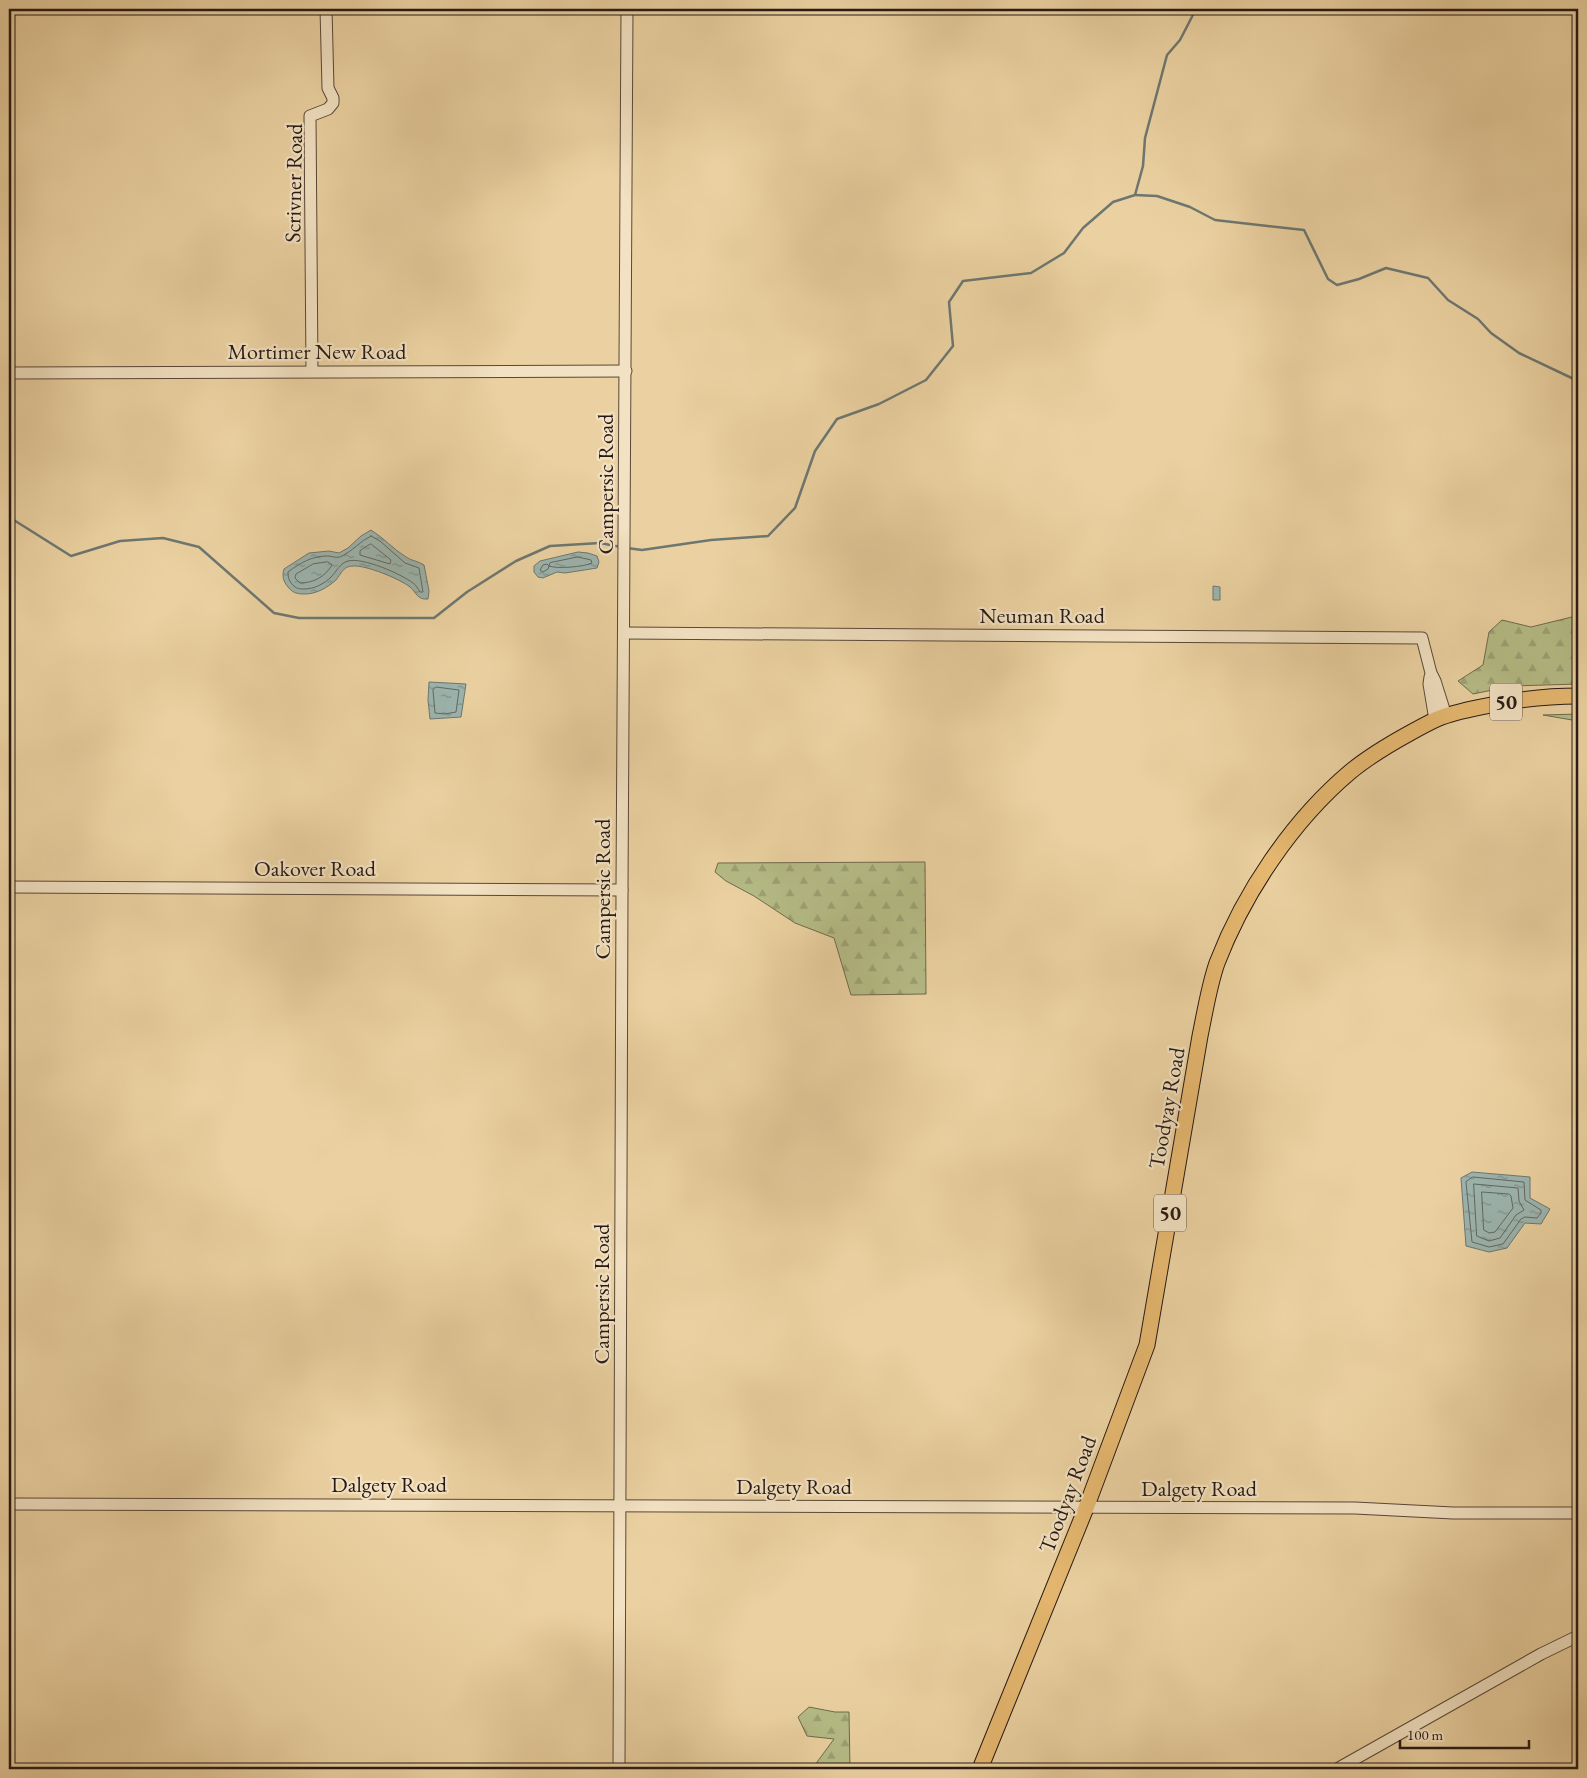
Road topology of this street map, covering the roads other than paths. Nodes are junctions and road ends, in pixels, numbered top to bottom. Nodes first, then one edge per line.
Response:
1 (326, 9) edge
2 (627, 9) edge
3 (312, 371) junction
4 (626, 371) junction
5 (9, 373) edge
6 (624, 633) junction
7 (1578, 696) edge
8 (1441, 718) junction
9 (9, 887) edge
10 (622, 890) junction
11 (9, 1504) edge
12 (620, 1504) junction
13 (1086, 1508) junction
14 (1578, 1514) edge
15 (1578, 1636) edge
16 (619, 1769) edge
17 (980, 1769) edge
18 (1337, 1769) edge

1 - 3 street, Scrivner Road
2 - 4 street, Campersic Road
3 - 4 street, Mortimer New Road
3 - 5 street, Mortimer New Road
4 - 6 street, Campersic Road
6 - 8 street, Neuman Road
6 - 10 street, Campersic Road
7 - 8 main road, Toodyay Road / 50
8 - 13 main road, Toodyay Road / 50
9 - 10 street, Oakover Road
10 - 12 street, Campersic Road
11 - 12 street, Dalgety Road
12 - 13 street, Dalgety Road
12 - 16 street, Campersic Road
13 - 14 street, Dalgety Road
13 - 17 main road, Toodyay Road / 50
15 - 18 street

